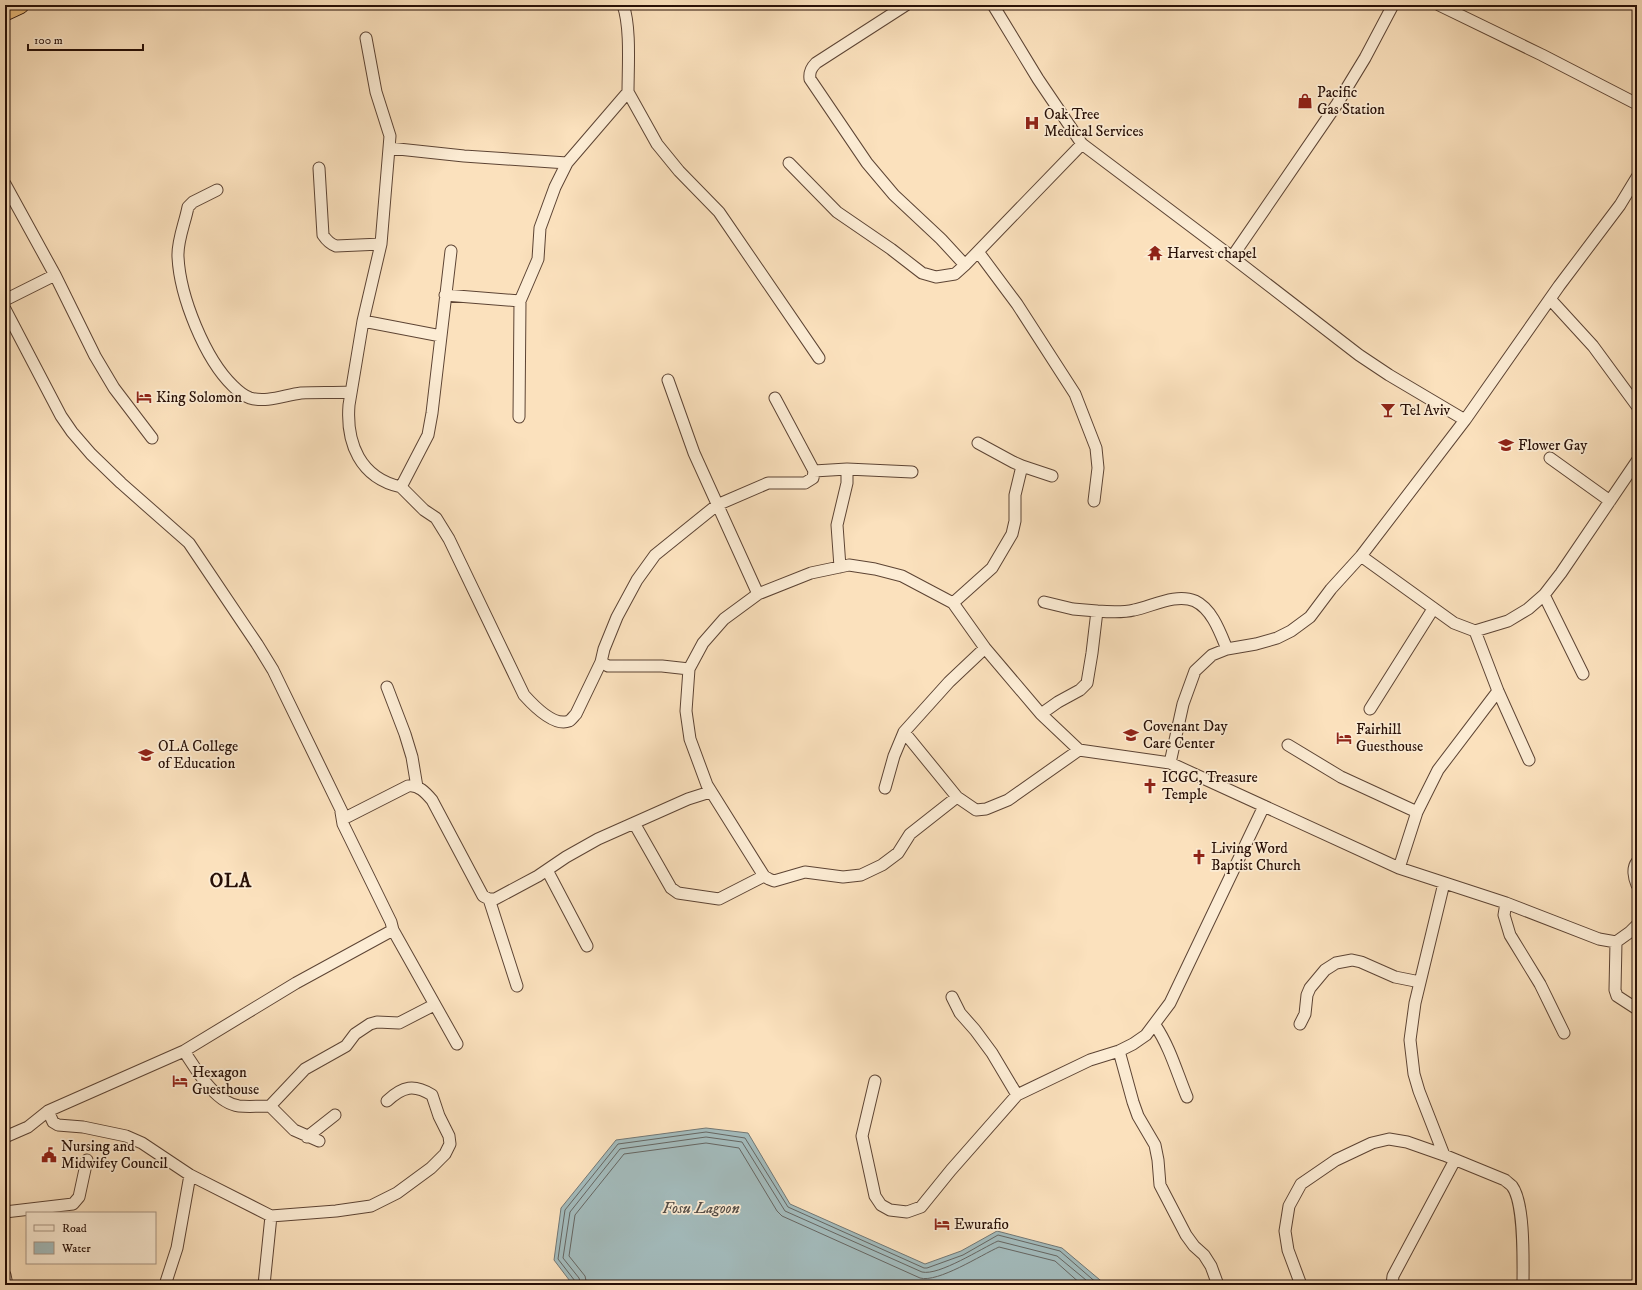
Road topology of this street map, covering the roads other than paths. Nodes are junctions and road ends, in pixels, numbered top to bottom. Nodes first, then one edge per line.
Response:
1 (20, 5) edge
2 (623, 5) edge
3 (906, 5) edge
4 (993, 5) edge
5 (1393, 5) edge
6 (1439, 5) edge
7 (5, 12) edge
8 (366, 38) dead end
9 (628, 92) junction
10 (1637, 104) edge
11 (1082, 144) junction
12 (389, 148) junction
13 (567, 162) junction
14 (789, 163) dead end
15 (319, 168) dead end
16 (1637, 177) edge
17 (5, 184) edge
18 (217, 190) dead end
19 (381, 244) junction
20 (451, 251) dead end
21 (979, 253) junction
22 (1232, 257) junction
23 (965, 265) junction
24 (55, 275) junction
25 (446, 295) junction
26 (1550, 299) junction
27 (5, 300) edge
28 (520, 301) junction
29 (5, 309) edge
30 (363, 321) junction
31 (441, 336) junction
32 (819, 358) dead end
33 (668, 380) dead end
34 (350, 392) junction
35 (775, 398) dead end
36 (1637, 406) edge
37 (520, 417) dead end
38 (1465, 420) junction
39 (152, 438) dead end
40 (978, 443) dead end
41 (1550, 458) dead end
42 (1637, 461) edge
43 (1022, 466) junction
44 (847, 469) junction
45 (814, 471) junction
46 (912, 472) dead end
47 (1052, 476) dead end
48 (401, 487) junction
49 (1094, 501) dead end
50 (1610, 501) junction
51 (717, 506) junction
52 (1361, 556) junction
53 (840, 567) junction
54 (758, 594) junction
55 (1544, 595) junction
56 (1044, 602) dead end
57 (953, 603) junction
58 (1432, 609) junction
59 (1097, 611) junction
60 (1474, 631) junction
61 (985, 648) junction
62 (1227, 649) junction
63 (601, 662) junction
64 (689, 669) junction
65 (1583, 674) dead end
66 (387, 687) dead end
67 (1498, 691) junction
68 (1370, 709) dead end
69 (1041, 714) junction
70 (904, 732) junction
71 (1288, 745) dead end
72 (1079, 750) junction
73 (1529, 760) dead end
74 (1170, 763) junction
75 (417, 787) junction
76 (885, 788) dead end
77 (710, 792) junction
78 (957, 797) junction
79 (1264, 806) junction
80 (341, 812) junction
81 (1417, 812) junction
82 (634, 822) junction
83 (1637, 862) edge
84 (1399, 868) junction
85 (547, 870) junction
86 (764, 876) junction
87 (1444, 883) junction
88 (1637, 885) edge
89 (489, 899) junction
90 (1506, 903) junction
91 (1637, 925) edge
92 (393, 930) junction
93 (1616, 942) junction
94 (587, 946) dead end
95 (1420, 982) junction
96 (517, 986) dead end
97 (952, 996) dead end
98 (434, 1005) junction
99 (1637, 1009) edge
100 (1300, 1024) dead end
101 (1155, 1025) junction
102 (1564, 1033) dead end
103 (457, 1044) dead end
104 (1120, 1051) junction
105 (184, 1052) junction
106 (875, 1081) dead end
107 (1017, 1095) junction
108 (1187, 1098) dead end
109 (388, 1101) dead end
110 (270, 1106) junction
111 (48, 1110) junction
112 (335, 1115) dead end
113 (5, 1137) edge
114 (307, 1137) junction
115 (319, 1141) dead end
116 (1444, 1154) junction
117 (87, 1160) dead end
118 (1455, 1160) junction
119 (190, 1174) junction
120 (5, 1212) edge
121 (271, 1216) junction
122 (5, 1275) edge
123 (7, 1285) edge
124 (165, 1285) edge
125 (264, 1285) edge
126 (1218, 1285) edge
127 (1301, 1285) edge
128 (1392, 1285) edge
129 (1523, 1285) edge

1 - 7 highway
2 - 9 street
3 - 23 street
4 - 11 street
5 - 22 street
6 - 10 street
8 - 12 street
9 - 13 street
9 - 32 street
11 - 21 street
11 - 22 street
12 - 13 street
12 - 19 street
13 - 28 street
14 - 23 street
15 - 19 street
16 - 26 street
17 - 24 street
18 - 34 street
19 - 30 street
20 - 25 street
21 - 23 street
21 - 49 street
22 - 38 street
24 - 27 street
24 - 39 street
25 - 28 street
25 - 31 street
26 - 36 street
26 - 38 street
28 - 37 street
29 - 80 street
30 - 31 street
30 - 34 street
31 - 48 street
33 - 51 street
34 - 48 street
35 - 45 street
38 - 52 street
40 - 43 street
41 - 50 street
42 - 50 street
43 - 47 street
43 - 57 street
44 - 45 street
44 - 46 street
44 - 53 street
45 - 51 street
48 - 63 street
50 - 55 street
51 - 54 street
51 - 63 street
52 - 58 street
52 - 62 street
53 - 54 street
53 - 57 street
54 - 64 street
55 - 60 street
55 - 65 street
56 - 59 street
57 - 61 street
58 - 60 street
58 - 68 street
59 - 62 street
59 - 69 street
60 - 67 street
61 - 69 street
61 - 70 street
62 - 74 street
63 - 64 street
64 - 77 street
66 - 75 street
67 - 73 street
67 - 81 street
69 - 72 street
70 - 76 street
70 - 78 street
71 - 81 street
72 - 74 street
72 - 78 street
74 - 79 street
75 - 80 street
75 - 89 street
77 - 82 street
77 - 86 street
78 - 86 street
79 - 84 street
79 - 101 street
80 - 92 street
81 - 84 street
82 - 85 street
82 - 86 street
83 - 88 street
84 - 87 street
85 - 89 street
85 - 94 street
87 - 90 street
87 - 95 street
89 - 96 street
90 - 93 street
90 - 102 street
91 - 93 street
92 - 98 street
92 - 105 street
93 - 99 street
95 - 100 street
95 - 116 street
97 - 107 street
98 - 103 street
98 - 110 street
101 - 104 street
101 - 108 street
104 - 107 street
104 - 126 street
105 - 110 street
105 - 111 street
106 - 107 street
109 - 121 street
110 - 114 street
111 - 113 street
111 - 119 street
112 - 114 street
114 - 115 street
116 - 118 street
116 - 127 street
117 - 120 street
118 - 128 street
118 - 129 street
119 - 121 street
119 - 124 street
121 - 125 street
122 - 123 street

